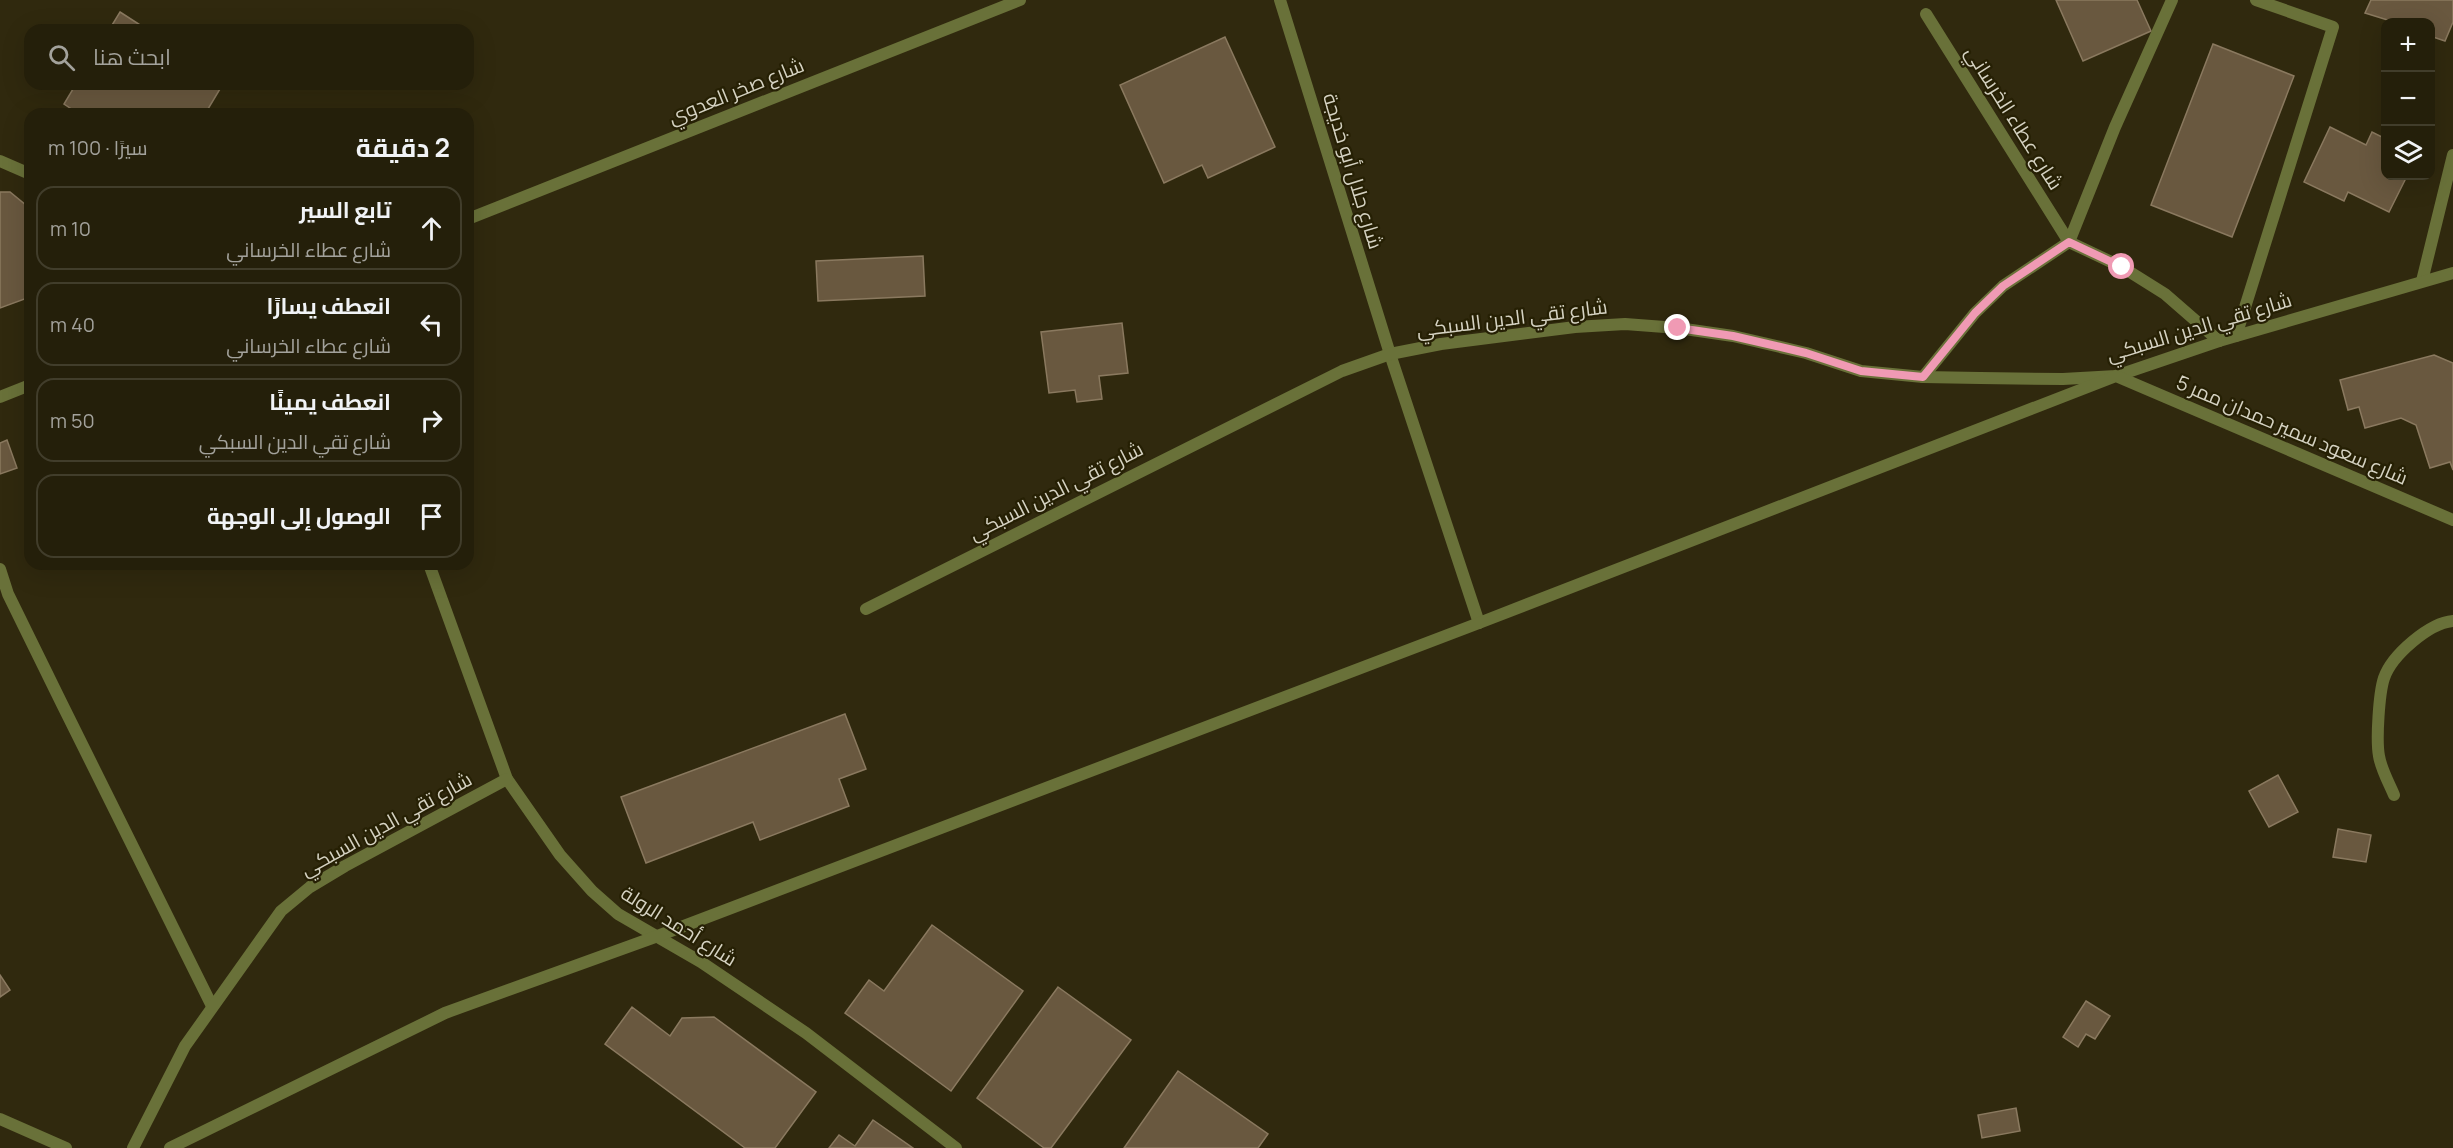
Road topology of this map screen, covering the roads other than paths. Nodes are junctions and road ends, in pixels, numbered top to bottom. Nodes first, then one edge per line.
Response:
1 (1020, 0) edge
2 (1280, 0) edge
3 (2172, 0) edge
4 (2256, 0) edge
5 (1926, 14) dead end
6 (2453, 155) edge
7 (0, 160) edge
8 (24, 171) edge
9 (474, 217) edge
10 (2069, 242) junction
11 (2453, 273) edge
12 (2422, 281) junction
13 (2236, 336) junction
14 (2220, 341) junction
15 (1390, 354) junction
16 (2116, 376) junction
17 (1923, 377) junction
18 (24, 387) edge
19 (0, 397) edge
20 (2453, 520) edge
21 (0, 569) edge
22 (431, 570) edge
23 (866, 609) dead end
24 (2453, 621) edge
25 (1479, 624) junction
26 (507, 779) junction
27 (2394, 795) dead end
28 (655, 937) junction
29 (212, 1006) junction
30 (0, 1119) edge
31 (66, 1148) edge
32 (133, 1148) edge
33 (170, 1148) edge
34 (956, 1148) edge

1 - 9 street, شارع صخر العدوي
2 - 15 street, شارع جلال أبو خديجة
3 - 10 street
4 - 13 street
5 - 10 street, شارع عطاء الخرساني
6 - 12 street
7 - 8 street
10 - 14 street
10 - 17 street
11 - 12 street, شارع تقي الدين السبكي
12 - 13 street, شارع تقي الدين السبكي
13 - 14 street, شارع تقي الدين السبكي
14 - 16 street, شارع تقي الدين السبكي
15 - 17 street, شارع تقي الدين السبكي
15 - 23 street, شارع تقي الدين السبكي
15 - 25 street, شارع جلال أبو خديجة
16 - 17 street, شارع تقي الدين السبكي
16 - 20 street, شارع سعود سمير حمدان ممر 5
16 - 25 street
18 - 19 street
21 - 29 street
22 - 26 street, شارع أحمد الرولة
24 - 27 street
25 - 28 street
26 - 28 street, شارع أحمد الرولة
26 - 29 street, شارع تقي الدين السبكي
28 - 33 street
28 - 34 street, شارع أحمد الرولة
29 - 32 street, شارع تقي الدين السبكي
30 - 31 street

